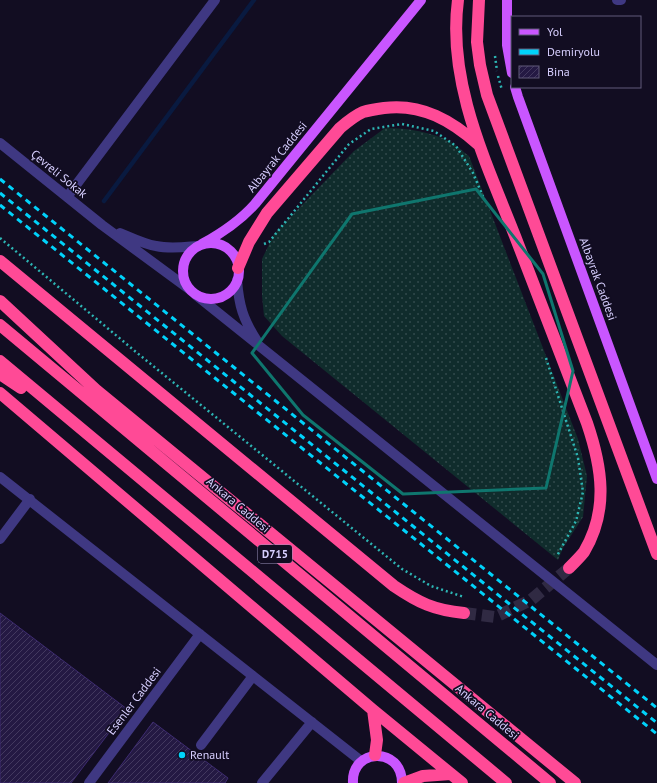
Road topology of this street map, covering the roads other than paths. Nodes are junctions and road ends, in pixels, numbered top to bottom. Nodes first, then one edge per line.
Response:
1 (214, 0) edge
2 (421, 0) edge
3 (458, 0) edge
4 (479, 0) edge
5 (507, 0) edge
6 (617, 0) edge
7 (621, 0) edge
8 (511, 66) edge
9 (515, 88) edge
10 (0, 143) edge
11 (480, 146) junction
12 (67, 198) junction
13 (102, 225) junction
14 (200, 245) junction
15 (0, 261) edge
16 (238, 268) junction
17 (237, 280) junction
18 (193, 292) junction
19 (0, 300) edge
20 (0, 325) edge
21 (263, 349) junction
22 (0, 361) edge
23 (0, 374) edge
24 (0, 394) edge
25 (70, 421) junction
26 (0, 477) edge
27 (657, 480) edge
28 (30, 499) junction
29 (0, 539) edge
30 (657, 554) edge
31 (569, 568) tunnel mouth
32 (464, 613) tunnel mouth
33 (200, 634) junction
34 (657, 665) edge
35 (253, 676) junction
36 (373, 710) junction
37 (312, 722) junction
38 (201, 745) dead end
39 (375, 756) junction
40 (361, 761) junction
41 (450, 774) junction
42 (352, 782) edge
43 (89, 783) edge
44 (262, 783) edge
45 (403, 783) edge
46 (462, 783) edge
47 (506, 783) edge
48 (550, 783) edge
49 (575, 783) edge

1 - 12 street
2 - 14 main road, Albayrak Caddesi
3 - 11 highway
4 - 30 highway
5 - 8 main road
6 - 7 street
9 - 27 main road, Albayrak Caddesi
10 - 12 street, Çevreli Sokak
11 - 16 highway
11 - 31 highway
12 - 13 street, Çevreli Sokak
13 - 14 street
13 - 18 street
14 - 16 main road
14 - 18 main road
15 - 32 highway
16 - 17 main road
17 - 18 main road
17 - 21 street
18 - 21 street
19 - 49 highway
20 - 48 highway, Ankara Caddesi / D715
21 - 34 street
22 - 25 highway, D715
23 - 25 highway
24 - 36 highway
25 - 47 highway, D715
26 - 28 street
28 - 29 street
28 - 33 street
33 - 35 street
33 - 43 street, Esenler Caddesi
35 - 37 street
35 - 38 street
36 - 39 highway
36 - 41 highway
37 - 40 street
37 - 44 street
39 - 40 main road
39 - 45 main road
40 - 42 main road
41 - 45 highway
41 - 46 highway

